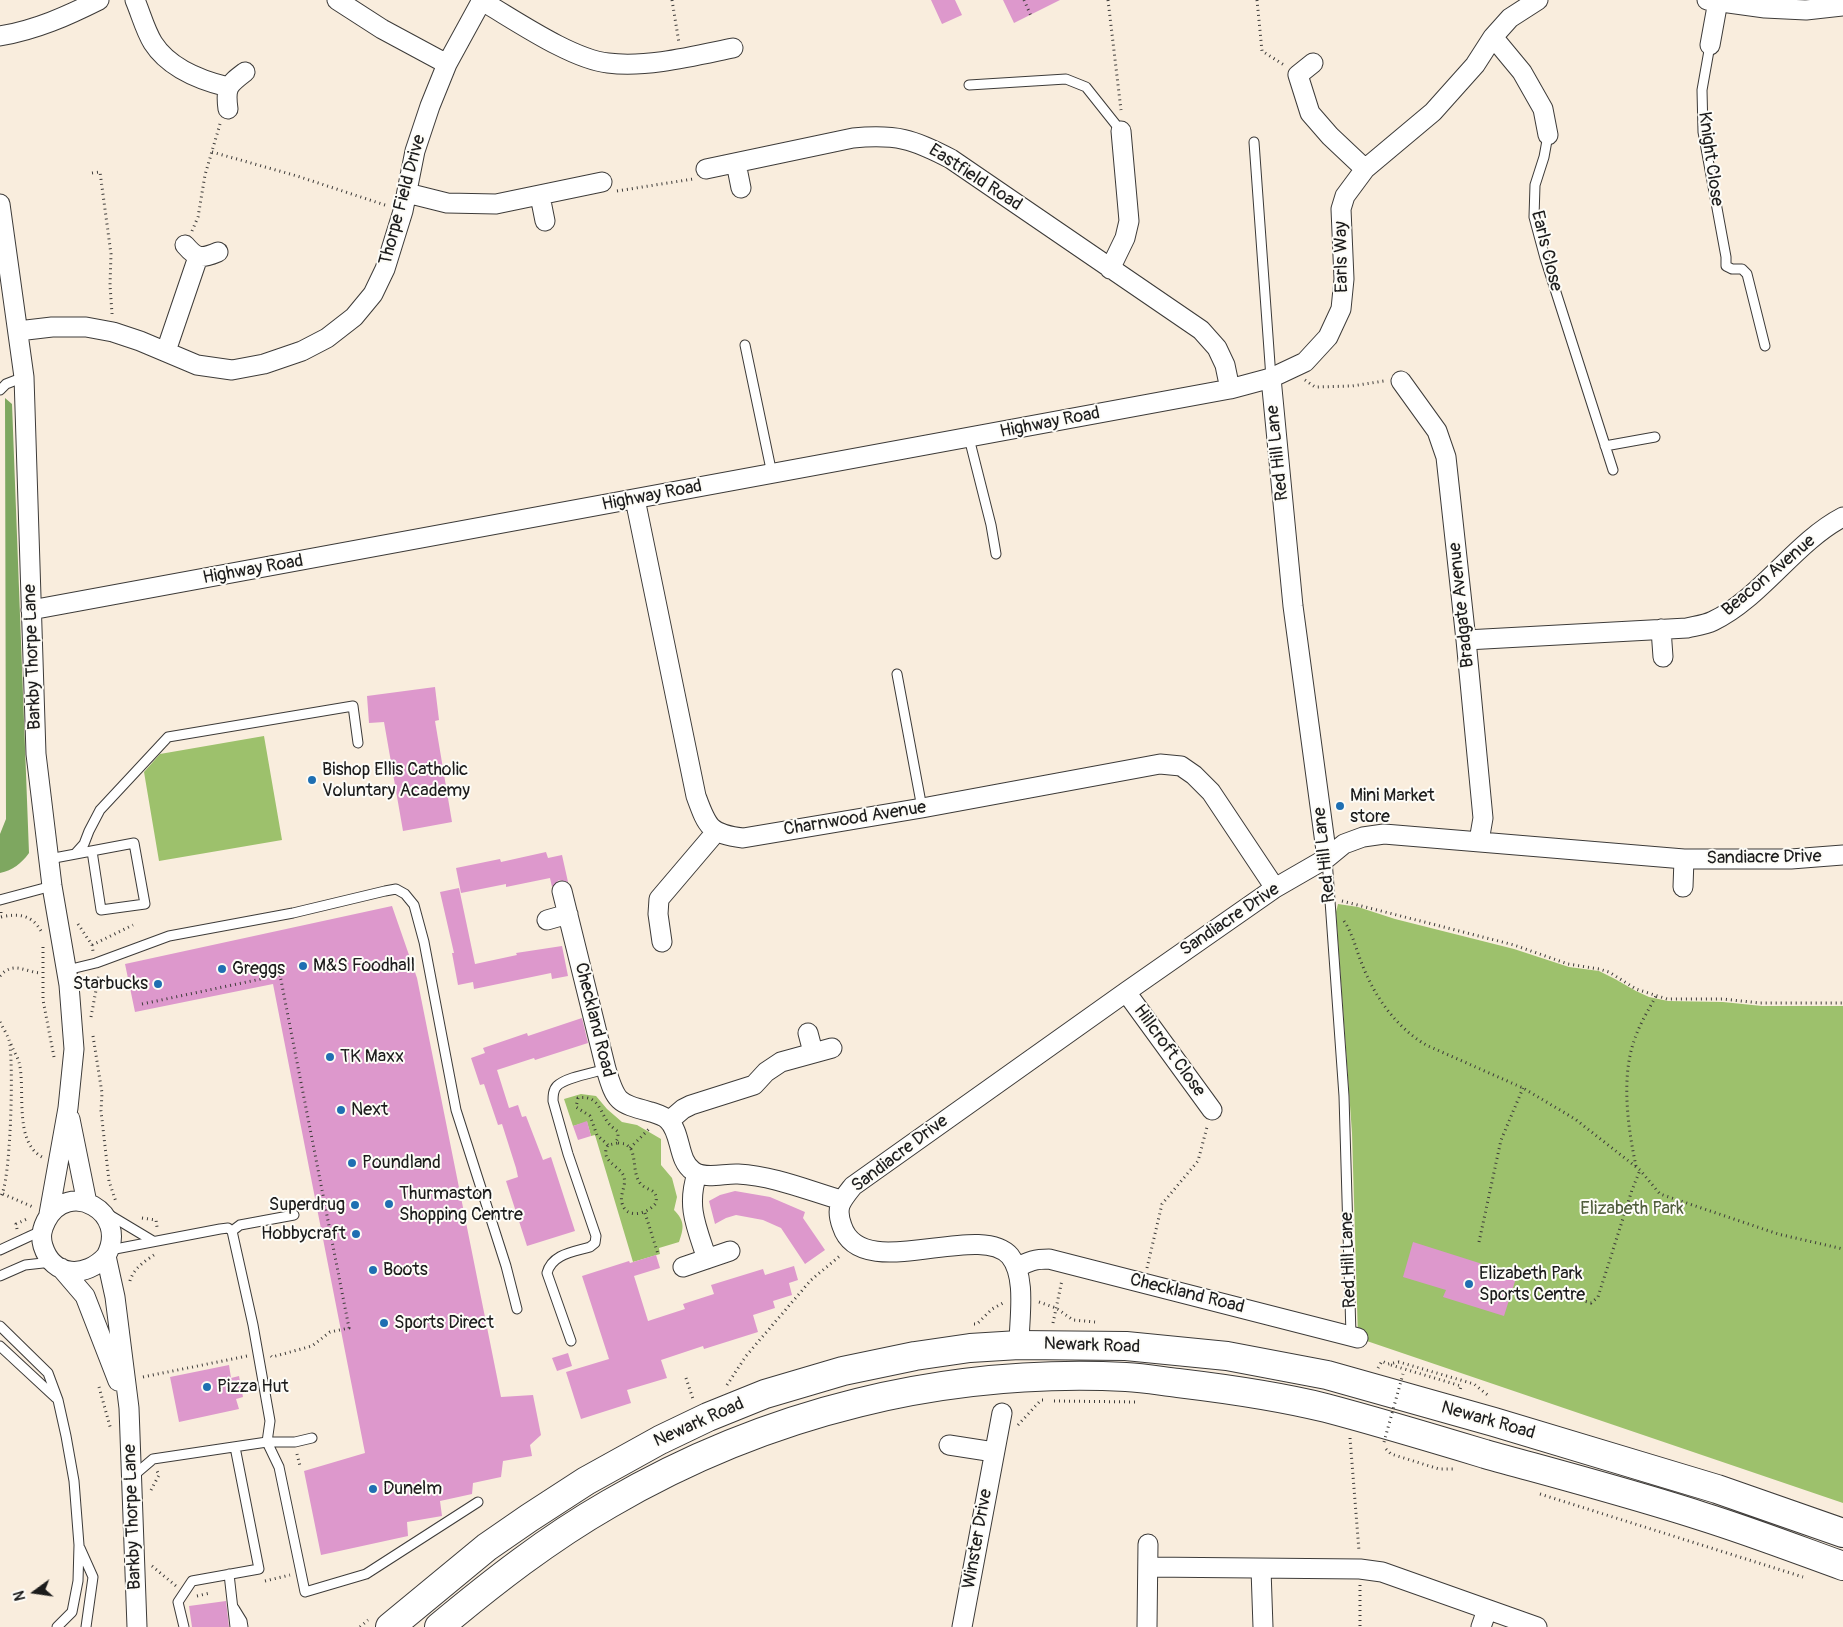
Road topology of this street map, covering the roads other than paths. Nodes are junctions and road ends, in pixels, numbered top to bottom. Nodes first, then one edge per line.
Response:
1 (99, 0) edge
2 (135, 0) edge
3 (336, 0) edge
4 (1538, 0) edge
5 (482, 1) edge
6 (1712, 1) edge
7 (1843, 6) edge
8 (0, 36) edge
9 (1493, 37) junction
10 (1710, 45) joint
11 (733, 48) dead end
12 (1313, 63) dead end
13 (447, 64) junction
14 (245, 72) dead end
15 (969, 86) dead end
16 (228, 87) junction
17 (228, 109) road end
18 (1121, 131) joint
19 (1548, 135) joint
20 (1254, 142) dead end
21 (736, 163) junction
22 (1365, 169) junction
23 (706, 170) road end
24 (602, 182) road end
25 (741, 188) dead end
26 (540, 196) junction
27 (405, 202) junction
28 (0, 204) edge
29 (545, 221) dead end
30 (218, 252) dead end
31 (1110, 269) junction
32 (18, 331) junction
33 (745, 344) dead end
34 (1764, 346) dead end
35 (166, 351) junction
36 (24, 378) junction
37 (1271, 378) junction
38 (1401, 381) road end
39 (1230, 389) junction
40 (0, 390) edge
41 (1654, 437) dead end
42 (969, 438) junction
43 (1605, 446) junction
44 (1613, 470) dead end
45 (772, 474) junction
46 (635, 499) junction
47 (1843, 517) edge
48 (996, 554) dead end
49 (31, 610) junction
50 (1661, 629) junction
51 (1466, 640) junction
52 (1663, 657) dead end
53 (897, 674) dead end
54 (358, 743) dead end
55 (922, 808) junction
56 (716, 832) junction
57 (1480, 841) junction
58 (92, 851) junction
59 (76, 854) junction
60 (1843, 855) edge
61 (50, 858) junction
62 (1327, 858) junction
63 (1684, 859) junction
64 (52, 886) junction
65 (1683, 887) dead end
66 (1275, 888) junction
67 (562, 891) dead end
68 (0, 900) edge
69 (568, 914) junction
70 (547, 920) dead end
71 (662, 942) dead end
72 (66, 970) junction
73 (1126, 992) junction
74 (808, 1033) dead end
75 (832, 1048) dead end
76 (813, 1052) junction
77 (606, 1069) junction
78 (68, 1108) junction
79 (1212, 1110) road end
80 (664, 1118) junction
81 (697, 1174) junction
82 (841, 1200) junction
83 (102, 1206) junction
84 (44, 1211) junction
85 (294, 1215) dead end
86 (41, 1231) junction
87 (232, 1232) junction
88 (156, 1241) junction
89 (0, 1250) edge
90 (730, 1252) dead end
91 (108, 1253) junction
92 (707, 1259) junction
93 (56, 1265) junction
94 (683, 1267) dead end
95 (1017, 1268) junction
96 (0, 1276) edge
97 (517, 1309) dead end
98 (0, 1326) edge
99 (1355, 1336) joint
100 (571, 1341) dead end
101 (1019, 1345) junction
102 (0, 1346) edge
103 (58, 1400) junction
104 (129, 1408) junction
105 (1002, 1413) dead end
106 (312, 1438) dead end
107 (267, 1442) junction
108 (948, 1445) dead end
109 (235, 1447) junction
110 (994, 1452) junction
111 (131, 1478) junction
112 (478, 1502) dead end
113 (1843, 1532) edge
114 (1148, 1544) dead end
115 (79, 1545) junction
116 (1843, 1566) edge
117 (1148, 1567) junction
118 (1261, 1569) junction
119 (228, 1574) junction
120 (232, 1604) junction
121 (1484, 1618) edge
122 (380, 1623) edge
123 (57, 1627) edge
124 (86, 1627) edge
125 (137, 1627) edge
126 (184, 1627) edge
127 (235, 1627) edge
128 (243, 1627) edge
129 (439, 1627) edge
130 (962, 1627) edge
131 (1147, 1627) edge
132 (1263, 1627) edge
133 (1537, 1627) edge

1 - 8 street
2 - 16 street
3 - 13 street
4 - 9 street, Earls Way
5 - 11 street
5 - 13 street, Thorpe Field Drive
6 - 7 street
6 - 10 street, Knight Close
9 - 19 street, Earls Close
9 - 22 street, Earls Way
10 - 34 lane, Knight Close
12 - 22 street
13 - 27 street, Thorpe Field Drive
14 - 16 street
15 - 18 lane
16 - 17 street
18 - 31 street
19 - 43 lane, Earls Close
20 - 37 lane
21 - 23 street, Eastfield Road
21 - 25 street
21 - 31 street, Eastfield Road
22 - 37 street, Earls Way
24 - 26 street
26 - 27 street
26 - 29 street
27 - 35 street, Thorpe Field Drive
28 - 32 street, Barkby Thorpe Lane
30 - 35 street
31 - 39 street, Eastfield Road
32 - 35 street, Thorpe Field Drive
32 - 36 street, Barkby Thorpe Lane
33 - 45 lane
36 - 40 lane
36 - 49 street, Barkby Thorpe Lane
37 - 39 street, Highway Road
37 - 62 street, Red Hill Lane
38 - 51 street, Bradgate Avenue
39 - 42 street, Highway Road
41 - 43 lane
42 - 45 street, Highway Road
42 - 48 lane
43 - 44 lane, Earls Close
45 - 46 street, Highway Road
46 - 49 street, Highway Road
46 - 56 street
47 - 50 street, Beacon Avenue
49 - 61 street, Barkby Thorpe Lane
50 - 51 street, Beacon Avenue
50 - 52 street
51 - 57 street, Bradgate Avenue
53 - 55 lane
54 - 59 lane
55 - 56 street, Charnwood Avenue
55 - 66 street, Charnwood Avenue
56 - 71 street
57 - 62 street, Sandiacre Drive
57 - 63 street, Sandiacre Drive
58 - 58 lane
58 - 59 lane
59 - 61 lane
60 - 63 street, Sandiacre Drive
61 - 64 street, Barkby Thorpe Lane
62 - 66 street, Sandiacre Drive
62 - 99 lane, Red Hill Lane
63 - 65 street, Sandiacre Drive
64 - 68 lane
64 - 72 street, Barkby Thorpe Lane
66 - 73 street, Sandiacre Drive
67 - 69 street, Checkland Road
69 - 70 street
69 - 77 street, Checkland Road
72 - 78 street, Barkby Thorpe Lane
72 - 97 lane
73 - 79 street, Hillcroft Close
73 - 82 street, Sandiacre Drive
74 - 76 street
75 - 76 street
76 - 80 street
77 - 80 street, Checkland Road
77 - 100 lane
78 - 83 street, Barkby Thorpe Lane
78 - 84 street, Barkby Thorpe Lane
80 - 81 street
81 - 82 street
81 - 92 street
82 - 95 street
83 - 84 street
83 - 88 lane
83 - 91 street, Barkby Thorpe Lane
84 - 86 street, Barkby Thorpe Lane
85 - 87 lane
86 - 89 lane
86 - 93 street, Barkby Thorpe Lane
87 - 88 lane
87 - 107 lane
88 - 91 lane
90 - 92 street
91 - 93 street
91 - 104 street, Barkby Thorpe Lane
92 - 94 street
93 - 96 lane
93 - 104 street, Barkby Thorpe Lane
95 - 99 street, Checkland Road
95 - 101 street
98 - 103 lane
101 - 113 highway, Newark Road
101 - 122 highway, Newark Road
102 - 103 lane
103 - 115 lane
104 - 111 street, Barkby Thorpe Lane
105 - 110 street, Winster Drive
106 - 107 lane
107 - 109 lane
107 - 112 lane
108 - 110 street
109 - 111 lane
109 - 119 lane
110 - 130 street, Winster Drive
111 - 125 street, Barkby Thorpe Lane
114 - 117 street
115 - 123 lane
115 - 124 lane
116 - 129 highway, Newark Road
117 - 118 street
117 - 131 street
118 - 121 street
118 - 132 street
119 - 120 lane
119 - 126 lane
120 - 127 lane
120 - 128 lane
121 - 133 street

